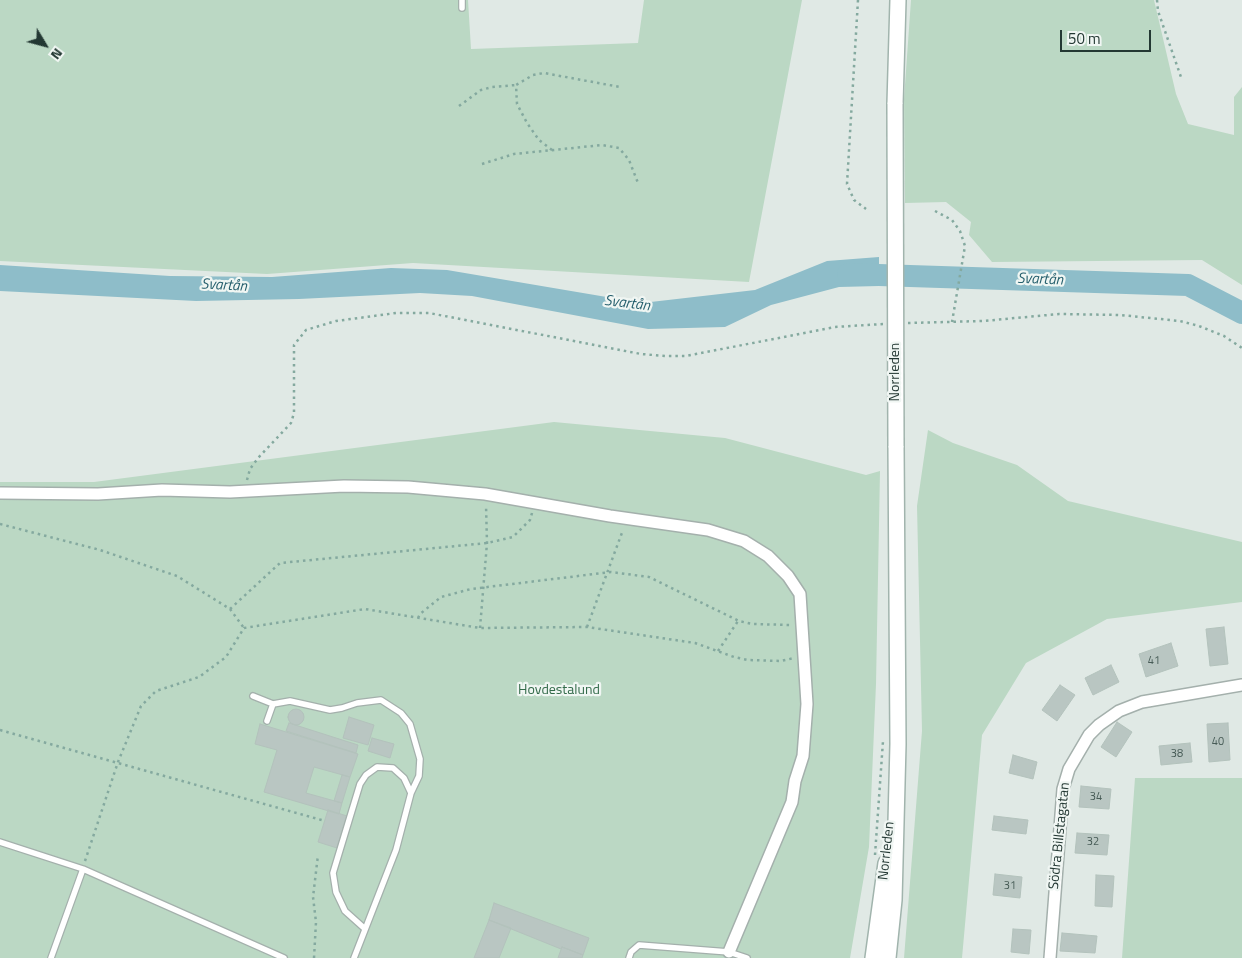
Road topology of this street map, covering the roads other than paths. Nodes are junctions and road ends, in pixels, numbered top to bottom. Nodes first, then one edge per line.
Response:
1 (462, 0) edge
2 (898, 0) edge
3 (462, 8) dead end
4 (0, 493) edge
5 (1242, 685) edge
6 (253, 696) dead end
7 (273, 704) junction
8 (267, 721) dead end
9 (898, 744) junction
10 (411, 793) junction
11 (0, 842) edge
12 (83, 869) junction
13 (364, 928) junction
14 (729, 952) junction
15 (51, 958) edge
16 (284, 958) edge
17 (354, 958) edge
18 (629, 958) edge
19 (746, 958) edge
20 (873, 958) edge
21 (888, 958) edge
22 (1050, 958) edge

1 - 3 lane
2 - 9 main road, Norrleden, bridge
4 - 14 street
5 - 22 street, Södra Billstagatan
6 - 7 lane
7 - 8 lane
7 - 10 lane
9 - 20 main road, Norrleden
9 - 21 main road, Norrleden
10 - 13 lane
10 - 13 lane
11 - 12 lane
12 - 15 lane
12 - 16 lane
13 - 17 lane
14 - 18 lane
14 - 19 lane

